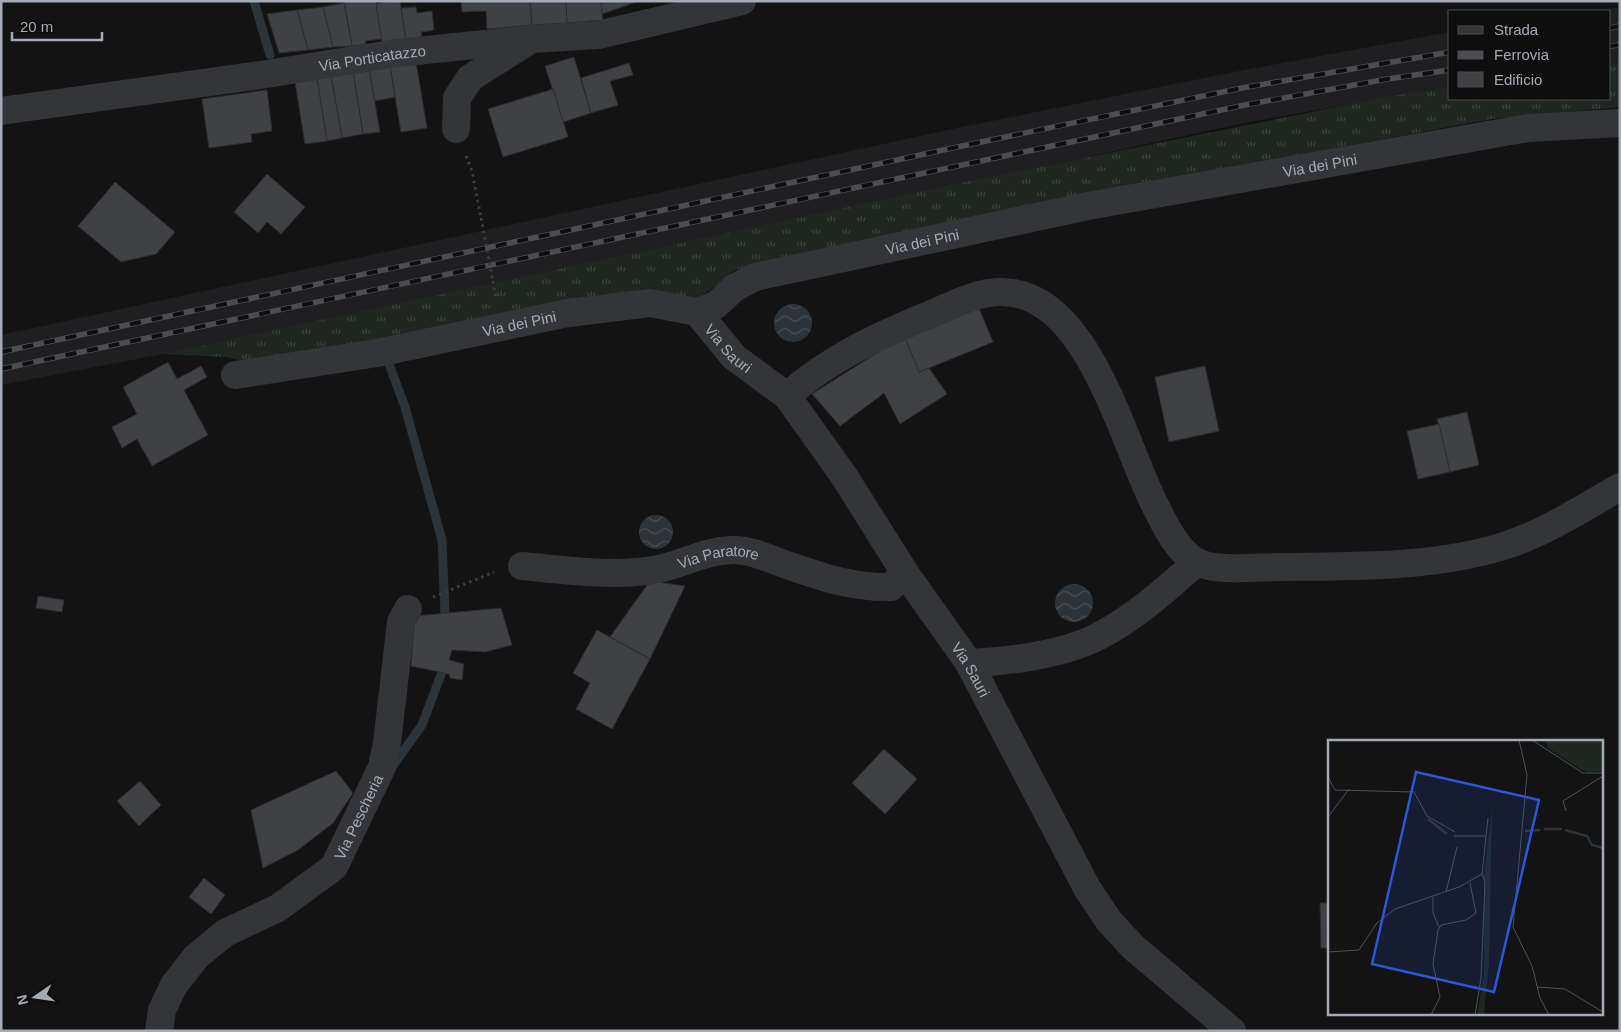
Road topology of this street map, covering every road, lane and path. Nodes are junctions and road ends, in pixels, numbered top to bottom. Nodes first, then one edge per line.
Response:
1 (742, 1) edge
2 (532, 39) junction
3 (1, 112) edge
4 (1620, 123) edge
5 (456, 129) dead end
6 (472, 171) dead end
7 (493, 281) dead end
8 (697, 312) junction
9 (235, 375) dead end
10 (787, 396) junction
11 (1620, 487) edge
12 (1197, 562) junction
13 (522, 566) joint
14 (905, 573) junction
15 (408, 609) joint
16 (969, 663) junction
17 (159, 1031) edge
18 (1232, 1031) edge

1 - 2 street, Via Porticatazzo
2 - 3 street, Via Porticatazzo
2 - 5 street
4 - 8 street, Via dei Pini
6 - 7 path, bridge
8 - 9 street, Via dei Pini
8 - 10 street, Via Sauri
10 - 12 street
10 - 14 street, Via Sauri
11 - 12 street
12 - 16 street
13 - 14 street, Via Paratore
13 - 15 path
14 - 16 street, Via Sauri
15 - 17 street, Via Pescheria
16 - 18 street, Via Sauri

